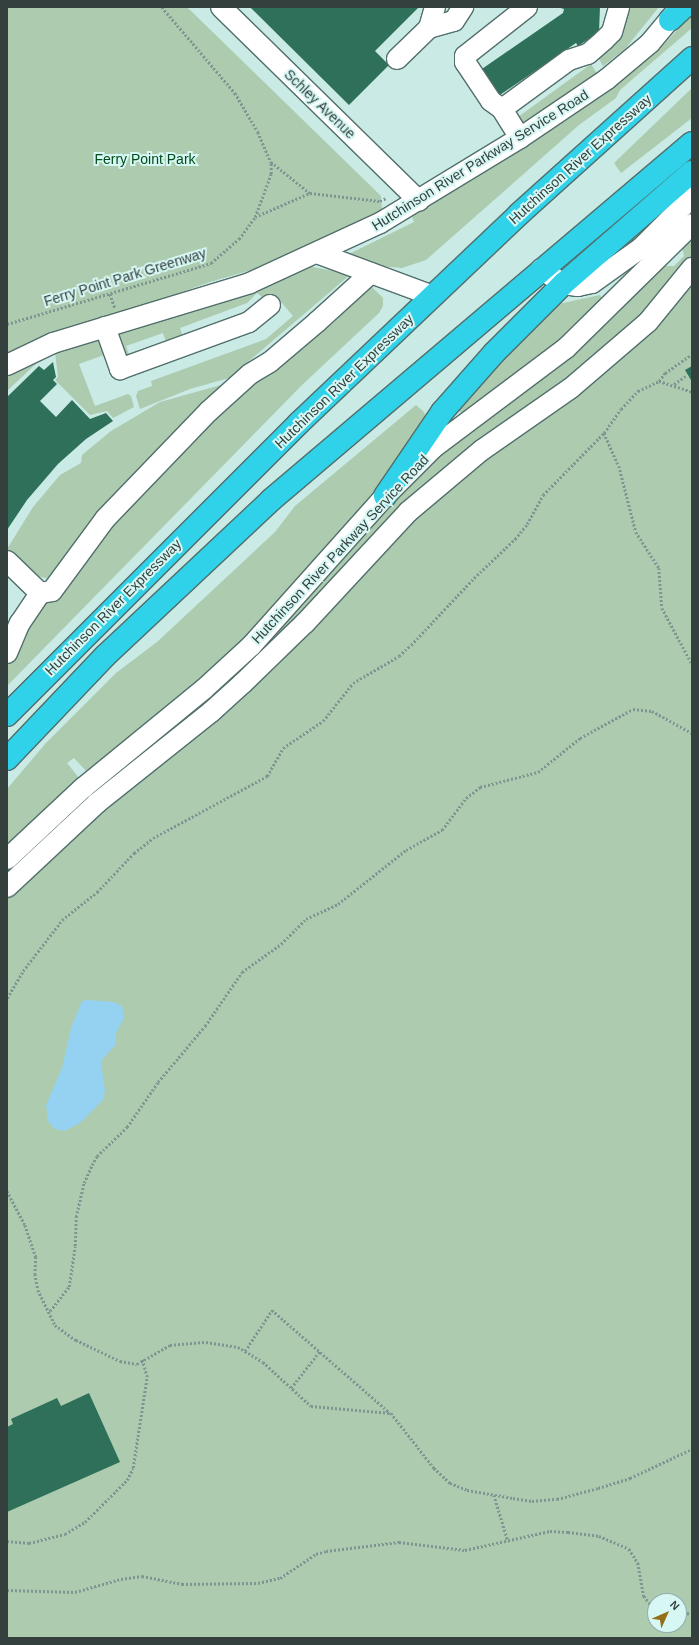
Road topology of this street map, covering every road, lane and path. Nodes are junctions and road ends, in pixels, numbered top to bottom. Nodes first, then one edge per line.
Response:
1 (162, 7) edge
2 (221, 7) edge
3 (435, 7) edge
4 (463, 7) edge
5 (527, 7) edge
6 (619, 7) edge
7 (678, 11) edge
8 (429, 28) junction
9 (692, 58) edge
10 (397, 59) dead end
11 (502, 109) junction
12 (520, 138) junction
13 (692, 143) edge
14 (271, 162) junction
15 (692, 172) edge
16 (310, 193) junction
17 (692, 197) edge
18 (385, 198) dead end
19 (419, 201) junction
20 (255, 217) junction
21 (692, 224) edge
22 (317, 253) junction
23 (692, 268) edge
24 (541, 269) junction
25 (371, 273) junction
26 (563, 284) junction
27 (433, 296) junction
28 (270, 305) dead end
29 (7, 324) edge
30 (105, 327) junction
31 (692, 354) edge
32 (7, 365) edge
33 (686, 376) dead end
34 (659, 381) junction
35 (674, 384) dead end
36 (692, 392) edge
37 (604, 433) junction
38 (385, 496) junction
39 (7, 562) edge
40 (40, 593) junction
41 (14, 618) edge
42 (7, 653) edge
43 (692, 664) edge
44 (7, 715) edge
45 (692, 732) edge
46 (7, 758) edge
47 (7, 859) edge
48 (7, 887) edge
49 (7, 998) edge
50 (7, 1191) edge
51 (50, 1311) junction
52 (245, 1351) junction
53 (320, 1352) junction
54 (142, 1360) junction
55 (291, 1388) junction
56 (391, 1413) junction
57 (692, 1449) edge
58 (494, 1495) junction
59 (7, 1541) edge
60 (508, 1541) junction
61 (7, 1590) edge
62 (647, 1600) edge

1 - 14 path
2 - 19 street, Schley Avenue
3 - 8 street
4 - 8 street
5 - 11 street
6 - 11 street
7 - 12 street, Hutchinson River Parkway Service Road
8 - 10 street
9 - 27 highway, Hutchinson River Expressway
11 - 12 street
12 - 19 street, Hutchinson River Parkway Service Road
13 - 24 highway, Hutchinson River Expressway
14 - 16 path
14 - 20 path, Ferry Point Park Greenway
15 - 26 highway
16 - 18 path
16 - 20 path
17 - 26 street
19 - 22 street, Hutchinson River Parkway Service Road
20 - 29 path, Ferry Point Park Greenway
21 - 38 street, Hutchinson River Parkway Service Road
22 - 25 street
22 - 30 street, Hutchinson River Parkway Service Road
23 - 48 street
24 - 26 street
24 - 46 highway, Hutchinson River Expressway
25 - 27 street
25 - 40 street
26 - 38 highway
27 - 44 highway, Hutchinson River Expressway
28 - 30 street
30 - 32 street, Hutchinson River Parkway Service Road
31 - 34 path
33 - 35 path
34 - 36 path
34 - 37 path
37 - 43 path
37 - 49 path
38 - 47 street, Hutchinson River Parkway Service Road
39 - 40 street
40 - 41 street
41 - 42 street
45 - 51 path
50 - 51 path
51 - 54 path
52 - 53 path
52 - 54 path
52 - 55 path
53 - 55 path
53 - 56 path
54 - 59 path
55 - 56 path
56 - 58 path
57 - 58 path
58 - 60 path
60 - 61 path
60 - 62 path

